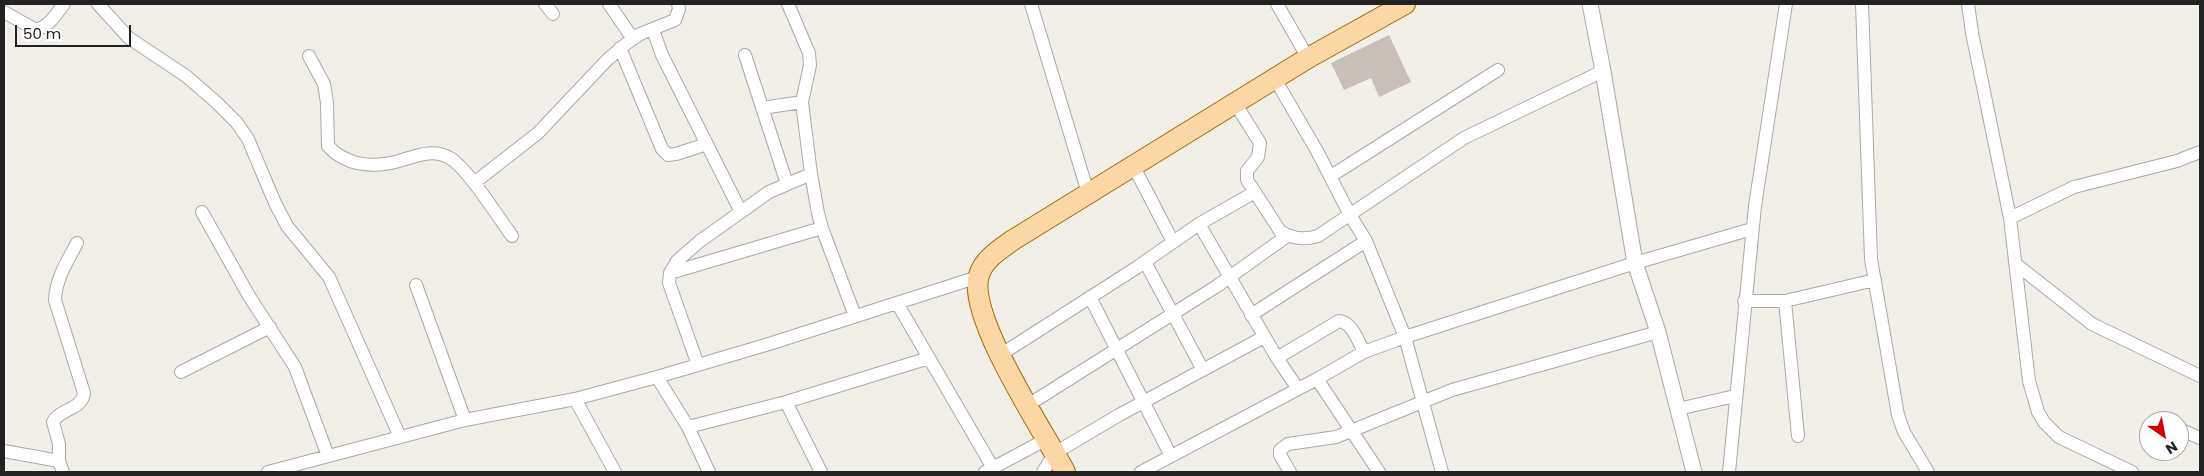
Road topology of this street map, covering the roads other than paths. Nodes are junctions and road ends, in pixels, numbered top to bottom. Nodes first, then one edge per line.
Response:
1 (64, 4) edge
2 (98, 4) edge
3 (609, 4) edge
4 (678, 4) edge
5 (788, 4) edge
6 (1030, 4) edge
7 (1277, 4) edge
8 (1405, 4) edge
9 (1786, 4) edge
10 (1862, 4) edge
11 (1968, 4) edge
12 (1593, 5) edge
13 (4, 12) edge
14 (653, 30) junction
15 (633, 39) junction
16 (620, 48) junction
17 (745, 55) dead end
18 (309, 56) dead end
19 (1308, 58) junction
20 (1498, 70) dead end
21 (1604, 71) junction
22 (1275, 78) junction
23 (802, 102) junction
24 (1235, 103) junction
25 (762, 108) junction
26 (707, 144) junction
27 (2200, 152) edge
28 (1134, 167) junction
29 (811, 174) junction
30 (1331, 176) junction
31 (474, 183) junction
32 (787, 184) junction
33 (1255, 192) junction
34 (1088, 194) junction
35 (202, 212) dead end
36 (741, 212) junction
37 (1350, 215) junction
38 (2010, 218) junction
39 (1199, 224) junction
40 (822, 228) junction
41 (1752, 229) junction
42 (512, 236) dead end
43 (1287, 236) junction
44 (1366, 241) junction
45 (1173, 242) junction
46 (77, 244) dead end
47 (1144, 262) junction
48 (1635, 263) junction
49 (2017, 265) junction
50 (670, 272) junction
51 (978, 277) junction
52 (1229, 277) junction
53 (1875, 280) junction
54 (416, 285) dead end
55 (1090, 297) junction
56 (1744, 301) junction
57 (1784, 301) junction
58 (897, 303) junction
59 (1173, 313) junction
60 (1251, 315) junction
61 (855, 316) junction
62 (270, 327) junction
63 (1658, 332) junction
64 (1264, 337) junction
65 (1405, 338) junction
66 (1117, 348) junction
67 (1364, 352) junction
68 (1000, 355) junction
69 (929, 358) junction
70 (1277, 358) junction
71 (698, 365) junction
72 (1203, 370) junction
73 (182, 372) dead end
74 (2200, 376) edge
75 (657, 377) junction
76 (1317, 379) junction
77 (1298, 389) junction
78 (1735, 396) junction
79 (575, 399) junction
80 (1422, 400) junction
81 (786, 402) junction
82 (1145, 403) junction
83 (1028, 405) junction
84 (1678, 409) junction
85 (465, 420) junction
86 (688, 427) junction
87 (1352, 430) junction
88 (1798, 436) dead end
89 (400, 437) junction
90 (1051, 446) junction
91 (4, 451) edge
92 (328, 456) junction
93 (1171, 456) junction
94 (61, 467) edge
95 (989, 470) edge
96 (268, 472) edge
97 (615, 472) edge
98 (709, 472) edge
99 (821, 472) edge
100 (1043, 472) edge
101 (1065, 472) edge
102 (1141, 472) edge
103 (1290, 472) edge
104 (1379, 472) edge
105 (1442, 472) edge
106 (1694, 472) edge
107 (1728, 472) edge
108 (1928, 472) edge
109 (2132, 472) edge

1 - 13 street
2 - 89 street
3 - 15 street
4 - 14 street
5 - 23 street
6 - 34 street
7 - 19 street
8 - 19 main road
9 - 41 street
10 - 53 street
11 - 38 street
12 - 21 street
14 - 15 street
14 - 26 street
15 - 16 street
16 - 26 street
16 - 31 street
17 - 25 street
18 - 31 street
19 - 22 main road
20 - 30 street
21 - 37 street
21 - 48 street
22 - 24 main road
22 - 30 street
23 - 25 street
23 - 29 street
24 - 28 main road
24 - 33 street
25 - 32 street
26 - 36 street
27 - 38 street
28 - 34 main road
28 - 45 street
29 - 32 street
29 - 40 street
30 - 37 street
31 - 42 street
32 - 36 street
33 - 39 street
33 - 43 street
34 - 51 main road
35 - 62 street
36 - 50 street
37 - 43 street
37 - 44 street
38 - 49 street
39 - 45 street
39 - 52 street
40 - 50 street
40 - 61 street
41 - 48 street
41 - 56 street
43 - 52 street
44 - 60 street
44 - 65 street
45 - 47 street
46 - 94 street
47 - 55 street
47 - 59 street
48 - 63 street
48 - 65 street
49 - 74 street
49 - 109 street
50 - 71 street
51 - 58 street
51 - 68 main road
52 - 59 street
52 - 60 street
53 - 57 street
53 - 108 street
54 - 85 street
55 - 66 street
55 - 68 street
56 - 57 street
56 - 78 street
57 - 88 street
58 - 61 street
58 - 69 street
59 - 66 street
59 - 72 street
60 - 64 street
61 - 71 street
62 - 73 street
62 - 92 street
63 - 80 street
63 - 84 street
64 - 70 street
64 - 72 street
65 - 67 street
65 - 80 street
66 - 82 street
66 - 83 street
67 - 70 street
67 - 76 street
68 - 83 main road
69 - 81 street
69 - 95 street
70 - 77 street
71 - 75 street
72 - 82 street
75 - 79 street
75 - 86 street
76 - 77 street
76 - 87 street
77 - 93 street
78 - 84 street
78 - 107 street
79 - 85 street
79 - 97 street
80 - 87 street
80 - 105 street
81 - 86 street
81 - 99 street
82 - 90 street
82 - 93 street
83 - 90 main road
84 - 106 street
85 - 89 street
86 - 98 street
87 - 103 street
87 - 104 street
89 - 92 street
90 - 95 street
90 - 100 street
90 - 101 main road
91 - 94 street
92 - 96 street
93 - 102 street

